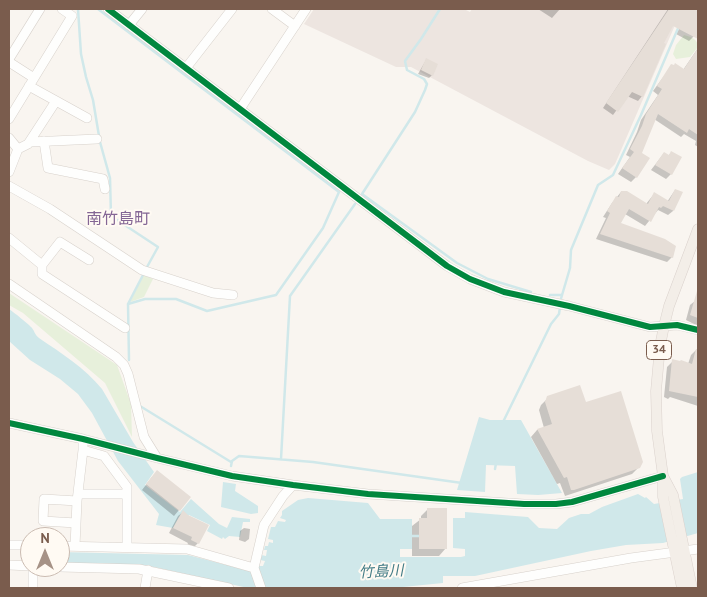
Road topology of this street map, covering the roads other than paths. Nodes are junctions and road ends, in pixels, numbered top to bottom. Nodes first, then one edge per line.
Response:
1 (40, 9) edge
2 (62, 9) edge
3 (108, 9) edge
4 (142, 9) edge
5 (232, 9) edge
6 (272, 9) edge
7 (306, 9) edge
8 (74, 12) edge
9 (129, 25) junction
10 (295, 26) junction
11 (9, 60) edge
12 (186, 68) junction
13 (32, 82) junction
14 (56, 101) junction
15 (240, 109) junction
16 (87, 118) dead end
17 (9, 119) edge
18 (9, 138) edge
19 (97, 139) dead end
20 (44, 141) junction
21 (30, 142) junction
22 (18, 149) junction
23 (9, 172) edge
24 (9, 186) edge
25 (105, 189) dead end
26 (698, 229) edge
27 (9, 238) edge
28 (88, 260) dead end
29 (42, 264) junction
30 (9, 284) edge
31 (232, 295) dead end
32 (664, 326) junction
33 (125, 328) dead end
34 (698, 330) edge
35 (9, 423) edge
36 (83, 439) junction
37 (83, 450) junction
38 (154, 458) junction
39 (663, 476) junction
40 (292, 486) junction
41 (127, 494) junction
42 (78, 498) junction
43 (76, 523) junction
44 (70, 546) edge
45 (75, 546) junction
46 (127, 547) junction
47 (679, 548) junction
48 (698, 550) edge
49 (70, 567) edge
50 (254, 569) junction
51 (148, 570) junction
52 (497, 585) edge
53 (145, 588) edge
54 (229, 588) edge
55 (261, 588) edge
56 (462, 588) edge
57 (682, 588) edge
58 (692, 588) edge

1 - 11 street
2 - 8 street
3 - 9 street
4 - 9 street
5 - 12 street
6 - 10 street
7 - 10 street
8 - 13 street
9 - 12 street
10 - 15 street
11 - 13 street
12 - 15 street
13 - 14 street
13 - 17 street
14 - 16 street
14 - 21 street
15 - 32 street
18 - 22 street
19 - 20 street
20 - 21 street
20 - 25 street
21 - 22 street
22 - 23 street
24 - 31 street
26 - 32 main road, 34
27 - 29 street
28 - 29 street
29 - 33 street
30 - 38 street
32 - 34 street
32 - 39 main road, 34
35 - 36 street
36 - 37 street
36 - 38 street
37 - 41 street
37 - 42 street
38 - 40 street
39 - 40 street
39 - 47 main road, 34
40 - 50 street
41 - 42 street
41 - 46 street
42 - 43 street
42 - 43 street
43 - 45 street
44 - 45 street
45 - 46 street
46 - 50 street
47 - 48 street
47 - 52 street
47 - 57 main road, 34
47 - 58 main road, 34
49 - 51 street
50 - 55 street
51 - 53 street
51 - 54 street
52 - 56 street

